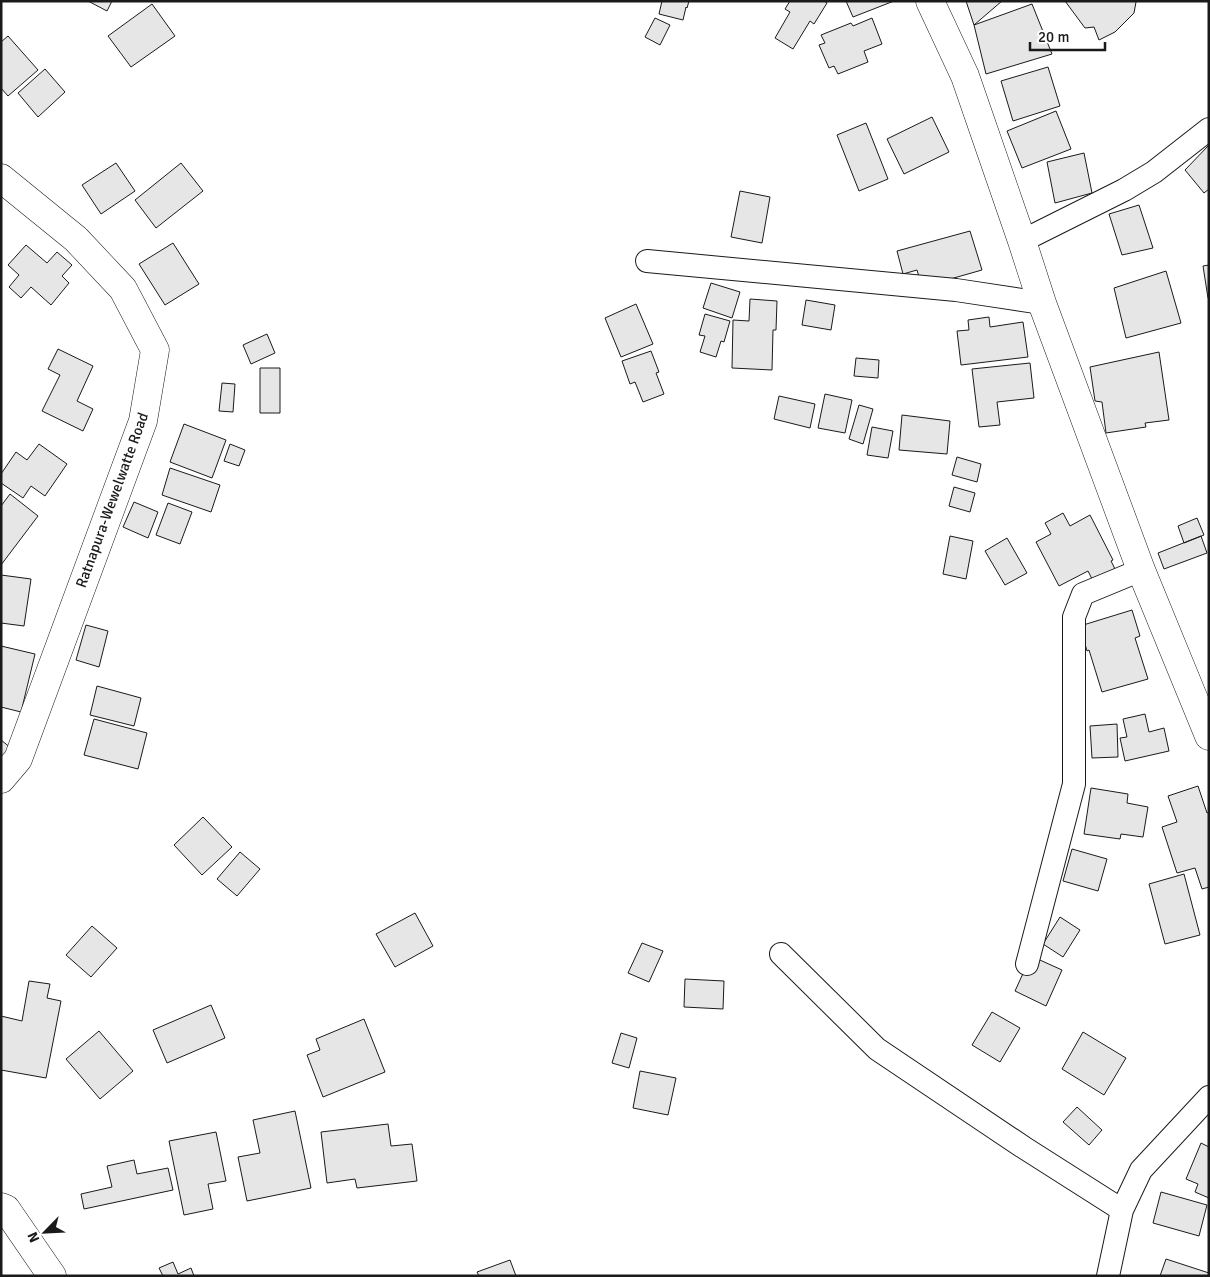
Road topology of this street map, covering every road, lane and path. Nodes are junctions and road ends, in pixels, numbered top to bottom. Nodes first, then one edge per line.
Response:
1 (930, 1) edge
2 (1209, 129) edge
3 (1, 178) edge
4 (1022, 241) junction
5 (647, 261) dead end
6 (1042, 303) junction
7 (1141, 570) junction
8 (1209, 736) edge
9 (1, 779) edge
10 (781, 954) dead end
11 (1028, 964) dead end
12 (1209, 1097) edge
13 (1, 1207) edge
14 (1122, 1210) junction
15 (52, 1276) edge
16 (1108, 1276) edge

1 - 4 street
2 - 4 street
3 - 9 street, Ratnapura-Wewelwatte Road
4 - 6 street
5 - 6 street
6 - 7 street
7 - 8 street
7 - 11 street
10 - 14 street
12 - 14 street
13 - 15 street
14 - 16 street

